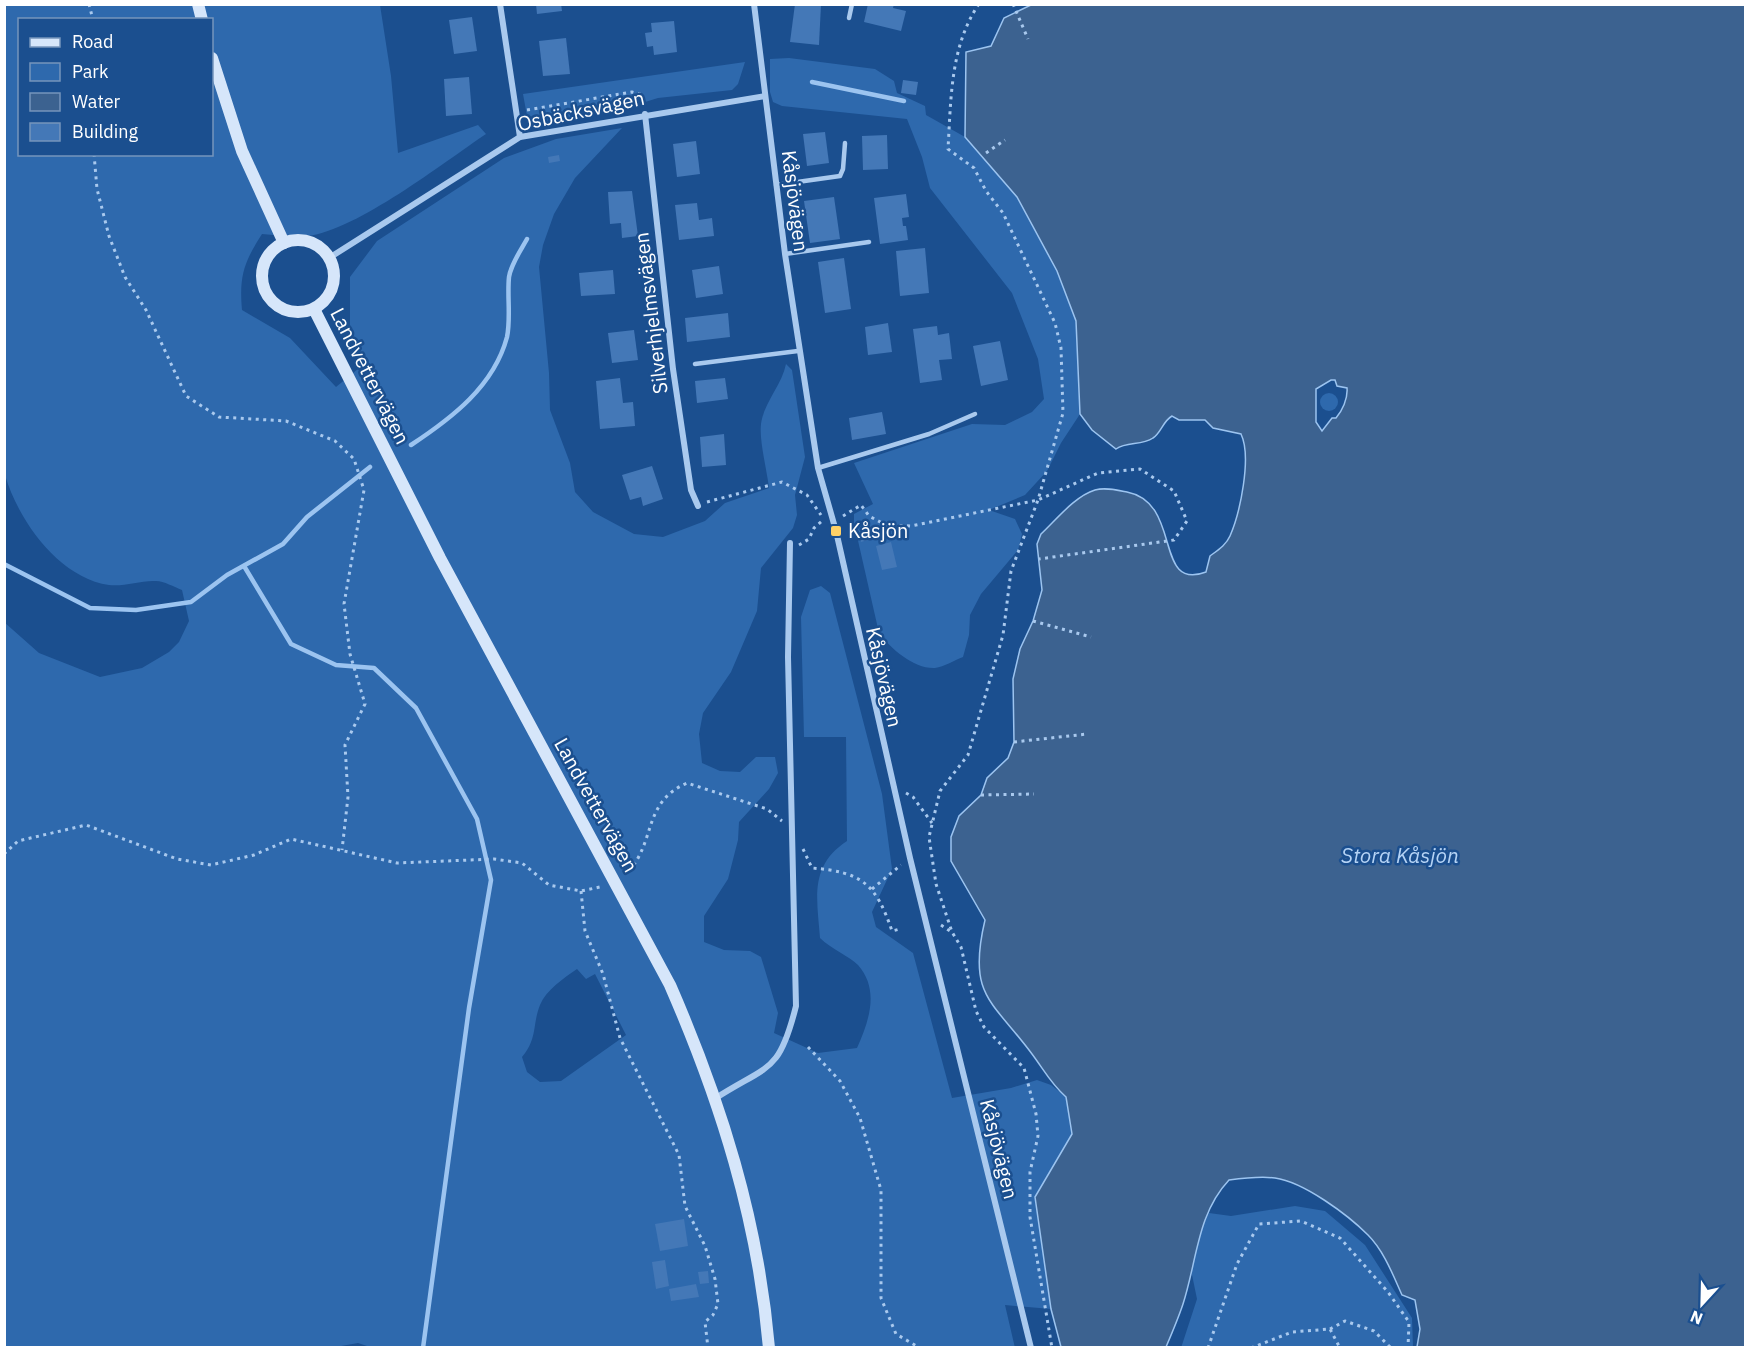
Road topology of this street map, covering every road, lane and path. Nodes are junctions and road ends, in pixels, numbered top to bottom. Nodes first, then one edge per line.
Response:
1 (500, 4) edge
2 (754, 4) edge
3 (852, 4) edge
4 (979, 4) edge
5 (1013, 4) edge
6 (849, 18) dead end
7 (1028, 39) dead end
8 (213, 61) edge
9 (765, 96) junction
10 (522, 111) dead end
11 (645, 114) junction
12 (520, 137) junction
13 (1005, 140) dead end
14 (845, 142) dead end
15 (986, 153) dead end
16 (94, 156) edge
17 (776, 185) junction
18 (869, 242) dead end
19 (284, 243) junction
20 (784, 254) junction
21 (329, 258) junction
22 (314, 309) junction
23 (798, 351) junction
24 (695, 364) dead end
25 (975, 414) dead end
26 (818, 468) junction
27 (1038, 500) junction
28 (698, 506) joint
29 (831, 518) junction
30 (790, 543) joint
31 (1039, 558) dead end
32 (1033, 621) dead end
33 (1091, 637) dead end
34 (1087, 734) dead end
35 (1014, 742) dead end
36 (892, 785) junction
37 (1034, 794) dead end
38 (981, 795) dead end
39 (932, 823) junction
40 (794, 831) junction
41 (342, 850) junction
42 (4, 854) edge
43 (910, 858) junction
44 (629, 871) dead end
45 (600, 887) dead end
46 (872, 889) junction
47 (581, 891) junction
48 (941, 925) dead end
49 (900, 929) dead end
50 (952, 932) junction
51 (808, 1047) dead end
52 (716, 1098) junction
53 (1329, 1329) junction
54 (708, 1347) edge
55 (769, 1347) edge
56 (920, 1347) edge
57 (1031, 1347) edge
58 (1052, 1347) edge
59 (1208, 1347) edge
60 (1251, 1347) edge
61 (1340, 1347) edge
62 (1391, 1347) edge
63 (1408, 1347) edge

1 - 12 street
2 - 9 street, Kåsjövägen
3 - 6 lane
4 - 27 path
5 - 7 path
8 - 19 street
9 - 11 street, Osbäcksvägen
9 - 17 street, Kåsjövägen
10 - 11 path
11 - 12 street, Osbäcksvägen
11 - 28 street, Silverhjelmsvägen
12 - 21 street, Osbäcksvägen
13 - 15 path
14 - 17 lane
16 - 41 path
17 - 20 street, Kåsjövägen
18 - 20 lane
19 - 21 street
19 - 22 street, Landvettervägen
20 - 23 street, Kåsjövägen
21 - 22 street, Landvettervägen
22 - 52 street, Landvettervägen
23 - 24 lane
23 - 26 street, Kåsjövägen
25 - 26 lane
26 - 29 street, Kåsjövägen
27 - 29 path
27 - 31 path
27 - 39 path
28 - 29 path
29 - 30 path
29 - 36 street, Kåsjövägen
30 - 40 street
32 - 33 path
34 - 35 path
36 - 39 path
36 - 43 street, Kåsjövägen
37 - 38 path
39 - 50 path
40 - 44 path
40 - 46 path
40 - 52 street
41 - 42 path
41 - 47 path
43 - 46 path
43 - 57 street, Kåsjövägen
45 - 47 path
46 - 49 path
47 - 54 path
48 - 50 path
50 - 58 path
51 - 56 path
52 - 55 street, Landvettervägen
53 - 60 path
53 - 61 path
53 - 62 path
59 - 63 path

